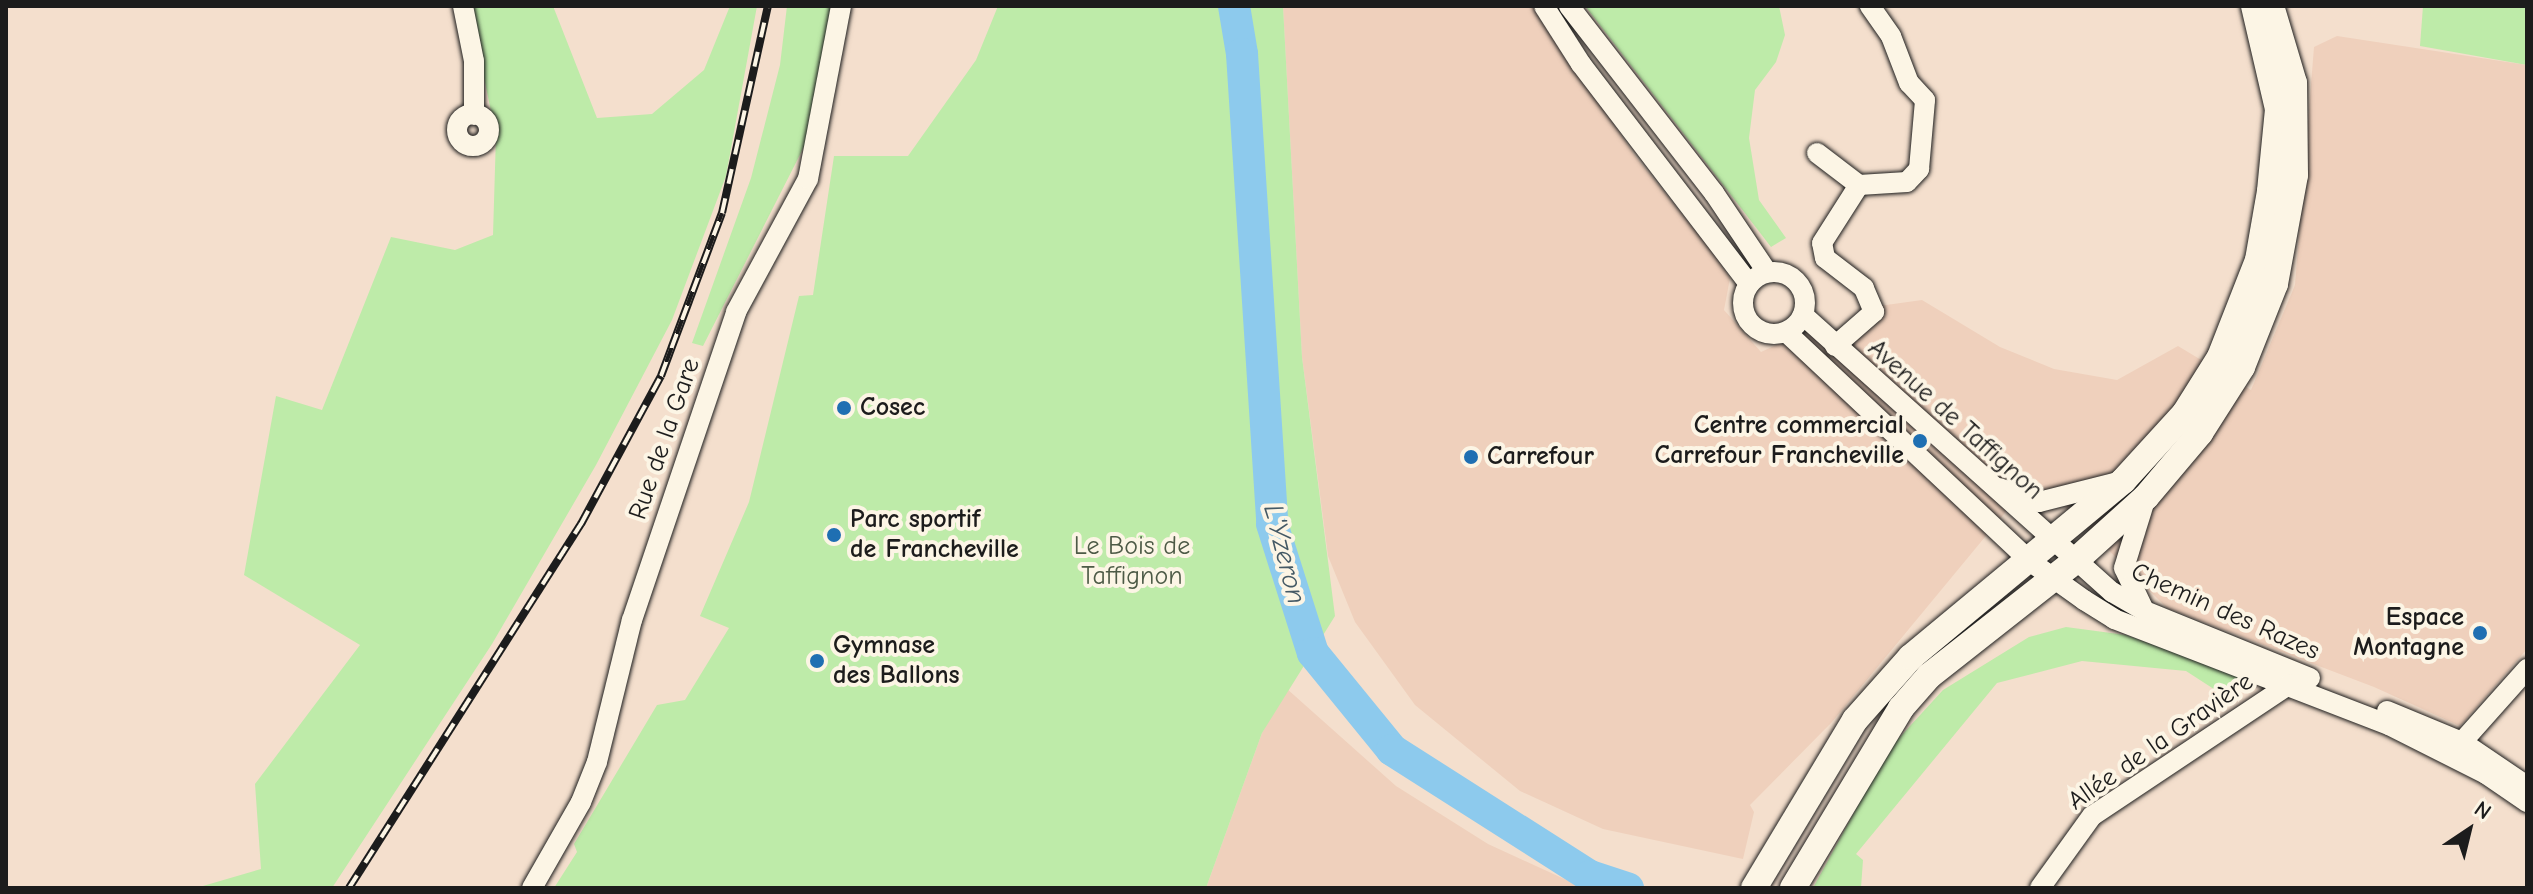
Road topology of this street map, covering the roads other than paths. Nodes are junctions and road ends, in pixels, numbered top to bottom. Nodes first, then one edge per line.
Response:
1 (463, 6) edge
2 (841, 6) edge
3 (1544, 6) edge
4 (1569, 6) edge
5 (1870, 6) edge
6 (2254, 6) edge
7 (2271, 6) edge
8 (2287, 108) junction
9 (474, 115) dead end
10 (1817, 153) dead end
11 (1859, 185) junction
12 (1767, 272) junction
13 (1749, 284) junction
14 (1803, 315) junction
15 (1786, 332) junction
16 (1835, 346) junction
17 (2123, 481) junction
18 (1991, 486) junction
19 (2146, 497) junction
20 (2053, 543) junction
21 (2031, 562) junction
22 (2074, 562) junction
23 (2054, 579) junction
24 (2145, 611) junction
25 (2527, 669) edge
26 (2290, 684) junction
27 (2360, 699) junction
28 (2389, 725) junction
29 (2462, 742) junction
30 (2527, 786) edge
31 (2527, 802) edge
32 (1757, 882) edge
33 (532, 888) edge
34 (1793, 888) edge
35 (2040, 888) edge

1 - 9 street
2 - 33 street, Rue de la Gare
3 - 13 street
4 - 12 street
5 - 11 street
6 - 8 main road
7 - 8 main road
8 - 17 main road
8 - 19 main road
10 - 11 street
11 - 16 street
12 - 13 street
12 - 14 street, Avenue de Taffignon
13 - 15 street, Avenue de Taffignon
14 - 15 street
14 - 16 street, Avenue de Taffignon
15 - 21 street, Avenue de Taffignon
16 - 18 street, Avenue de Taffignon
17 - 18 street
17 - 20 main road
18 - 20 street, Avenue de Taffignon
19 - 22 main road
19 - 24 street
20 - 21 main road
20 - 22 street, Avenue de Taffignon
21 - 23 street, Avenue de Taffignon
21 - 32 main road
22 - 23 main road
22 - 24 street, Chemin des Razes
23 - 26 street, Chemin des Razes
23 - 34 main road
24 - 27 street, Chemin des Razes
25 - 29 street
26 - 27 street, Chemin des Razes
26 - 28 street, Chemin des Razes
26 - 35 street, Allée de la Gravière
27 - 29 street, Chemin des Razes
28 - 29 street, Chemin des Razes
28 - 31 street, Chemin des Razes
29 - 30 street, Chemin des Razes

